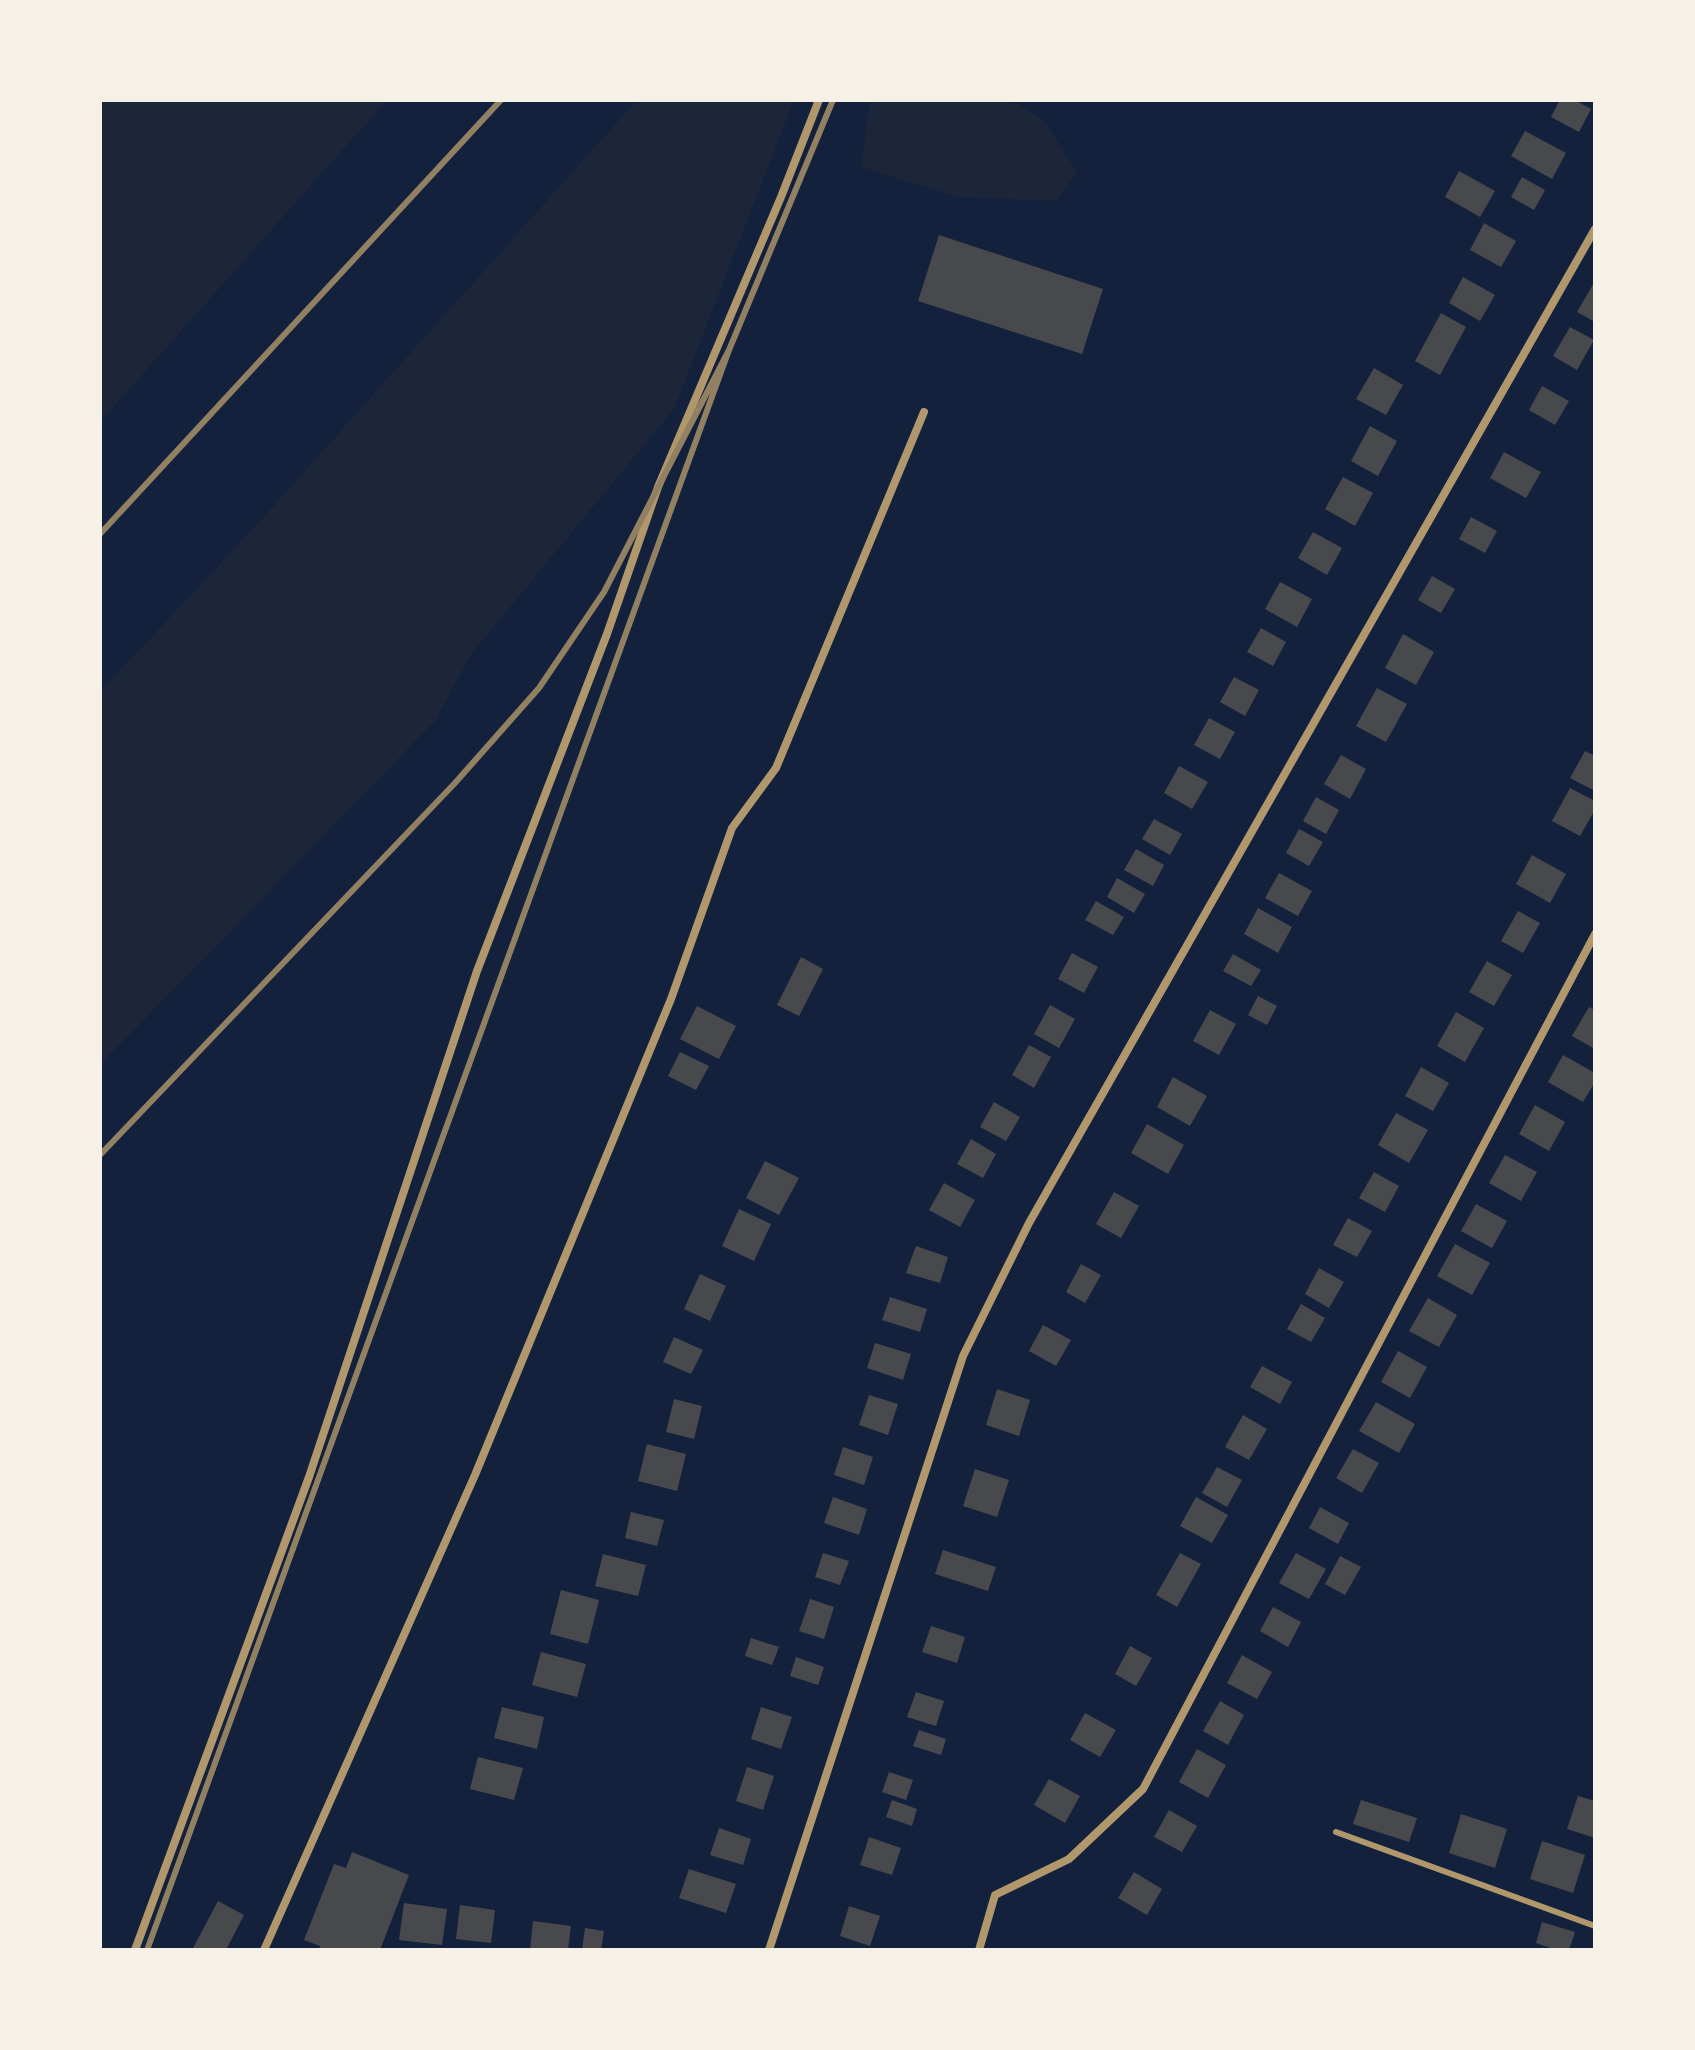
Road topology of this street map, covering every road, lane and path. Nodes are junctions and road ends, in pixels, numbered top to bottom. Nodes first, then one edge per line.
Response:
1 (819, 100) edge
2 (1595, 229) edge
3 (924, 412) dead end
4 (1595, 934) edge
5 (1336, 1832) dead end
6 (1595, 1926) edge
7 (135, 1950) edge
8 (264, 1950) edge
9 (769, 1950) edge
10 (979, 1950) edge

1 - 7 street
2 - 9 street
3 - 8 street
4 - 10 street
5 - 6 lane

